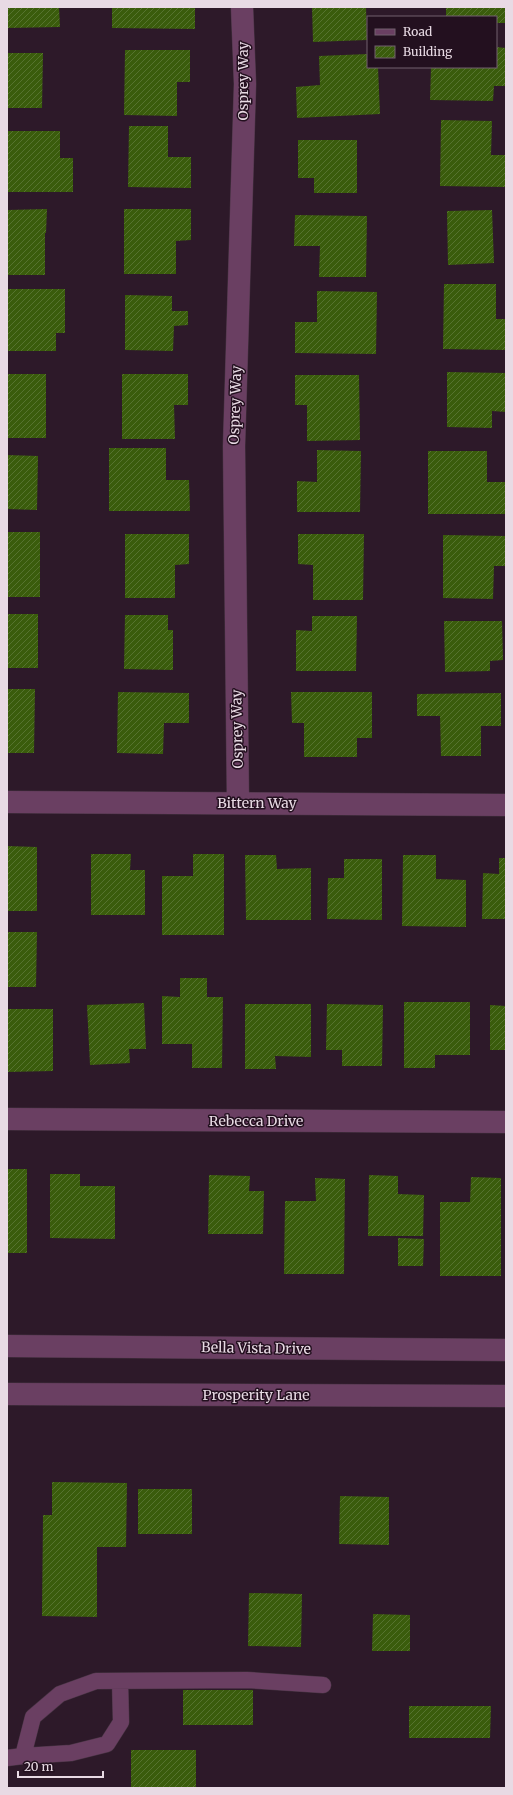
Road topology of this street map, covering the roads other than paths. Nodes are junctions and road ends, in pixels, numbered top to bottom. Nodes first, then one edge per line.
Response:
1 (242, 7) edge
2 (7, 802) edge
3 (238, 803) junction
4 (506, 805) edge
5 (7, 1119) edge
6 (506, 1122) edge
7 (7, 1346) edge
8 (506, 1350) edge
9 (7, 1394) edge
10 (506, 1396) edge
11 (120, 1681) junction
12 (323, 1685) dead end
13 (23, 1756) junction
14 (7, 1758) edge

1 - 3 street, Osprey Way
2 - 3 street, Bittern Way
3 - 4 street, Bittern Way
5 - 6 street, Rebecca Drive
7 - 8 street, Bella Vista Drive
9 - 10 street, Prosperity Lane
11 - 12 lane
11 - 13 lane
11 - 13 lane
13 - 14 lane

